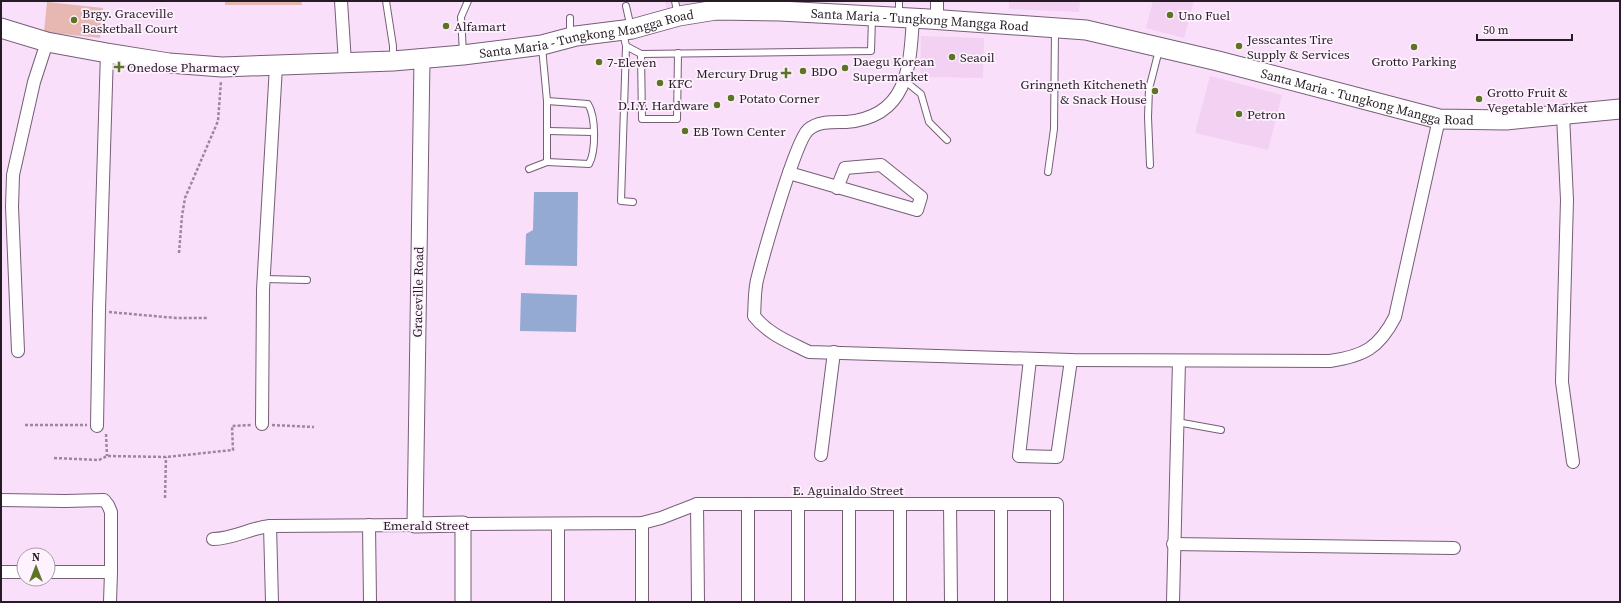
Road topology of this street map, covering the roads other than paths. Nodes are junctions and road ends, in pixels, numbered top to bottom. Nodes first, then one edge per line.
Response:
1 (341, 1) edge
2 (386, 1) edge
3 (468, 1) edge
4 (626, 6) dead end
5 (714, 6) edge
6 (677, 9) edge
7 (937, 10) edge
8 (904, 12) edge
9 (872, 16) junction
10 (570, 18) dead end
11 (1055, 27) junction
12 (1, 28) edge
13 (627, 35) junction
14 (576, 36) junction
15 (47, 42) junction
16 (542, 45) junction
17 (1160, 48) junction
18 (678, 53) junction
19 (107, 54) junction
20 (641, 54) junction
21 (463, 55) junction
22 (422, 59) junction
23 (393, 61) junction
24 (346, 63) junction
25 (276, 66) junction
26 (905, 81) junction
27 (547, 101) junction
28 (1620, 109) edge
29 (1563, 115) junction
30 (1440, 119) junction
31 (548, 131) junction
32 (593, 132) junction
33 (948, 140) dead end
34 (547, 162) junction
35 (1150, 165) dead end
36 (529, 169) dead end
37 (1048, 172) dead end
38 (789, 173) junction
39 (837, 188) junction
40 (633, 202) dead end
41 (264, 279) junction
42 (307, 280) dead end
43 (18, 351) dead end
44 (834, 352) junction
45 (1030, 359) junction
46 (1071, 360) junction
47 (1179, 361) junction
48 (1177, 422) junction
49 (262, 424) road end
50 (97, 426) road end
51 (1221, 430) dead end
52 (821, 455) dead end
53 (1573, 462) dead end
54 (1, 500) edge
55 (697, 504) junction
56 (748, 504) junction
57 (798, 504) junction
58 (849, 504) junction
59 (900, 504) junction
60 (950, 504) junction
61 (1001, 504) junction
62 (642, 523) junction
63 (463, 524) junction
64 (558, 524) junction
65 (369, 525) junction
66 (415, 525) junction
67 (270, 526) junction
68 (213, 539) dead end
69 (1173, 544) junction
70 (1454, 548) dead end
71 (1, 572) edge
72 (16, 572) edge
73 (56, 572) edge
74 (111, 572) junction
75 (110, 602) edge
76 (272, 602) edge
77 (370, 602) edge
78 (463, 602) edge
79 (558, 602) edge
80 (642, 602) edge
81 (698, 602) edge
82 (748, 602) edge
83 (798, 602) edge
84 (849, 602) edge
85 (900, 602) edge
86 (951, 602) edge
87 (1001, 602) edge
88 (1058, 602) edge
89 (1173, 602) edge

1 - 24 street
2 - 23 lane
3 - 21 lane
4 - 13 lane
5 - 6 main road, Santa Maria - Tungkong Mangga Road
5 - 9 main road, Santa Maria - Tungkong Mangga Road
6 - 13 main road, Santa Maria - Tungkong Mangga Road
7 - 8 main road, Santa Maria - Tungkong Mangga Road
7 - 11 main road, Santa Maria - Tungkong Mangga Road
8 - 9 main road, Santa Maria - Tungkong Mangga Road
8 - 26 street
9 - 18 lane
10 - 14 lane
11 - 17 main road, Santa Maria - Tungkong Mangga Road
11 - 37 lane
12 - 15 main road, Santa Maria - Tungkong Mangga Road
13 - 14 main road, Santa Maria - Tungkong Mangga Road
13 - 20 lane
13 - 40 lane
14 - 16 main road, Santa Maria - Tungkong Mangga Road
15 - 19 main road, Santa Maria - Tungkong Mangga Road
15 - 43 street
16 - 21 main road, Santa Maria - Tungkong Mangga Road
16 - 27 lane
17 - 30 main road, Santa Maria - Tungkong Mangga Road
17 - 35 lane
18 - 20 lane
18 - 20 lane
19 - 25 main road, Santa Maria - Tungkong Mangga Road
19 - 50 street
21 - 22 main road, Santa Maria - Tungkong Mangga Road
22 - 23 main road, Santa Maria - Tungkong Mangga Road
22 - 66 street, Graceville Road
23 - 24 main road, Santa Maria - Tungkong Mangga Road
24 - 25 main road, Santa Maria - Tungkong Mangga Road
25 - 41 street
26 - 33 lane
26 - 38 street
27 - 31 lane
27 - 32 lane
28 - 29 main road, Santa Maria - Tungkong Mangga Road
29 - 30 main road, Santa Maria - Tungkong Mangga Road
29 - 53 street
30 - 47 street
31 - 32 lane
31 - 34 lane
32 - 34 lane
34 - 36 lane
38 - 39 street
38 - 44 street
39 - 39 street
41 - 42 lane
41 - 49 street
44 - 45 street
44 - 52 street
45 - 46 street
45 - 46 street
46 - 47 street
47 - 48 street
48 - 51 lane
48 - 69 street
54 - 74 street
55 - 56 street, E. Aguinaldo Street
55 - 62 street, E. Aguinaldo Street
55 - 81 street
56 - 57 street, E. Aguinaldo Street
56 - 82 street
57 - 58 street, E. Aguinaldo Street
57 - 83 street
58 - 59 street, E. Aguinaldo Street
58 - 84 street
59 - 60 street, E. Aguinaldo Street
59 - 85 street
60 - 61 street, E. Aguinaldo Street
60 - 86 street
61 - 87 street
61 - 88 street, E. Aguinaldo Street
62 - 64 street, Emerald Street
62 - 80 street
63 - 64 street, Emerald Street
63 - 66 street, Emerald Street
63 - 78 street
64 - 79 street
65 - 66 street, Emerald Street
65 - 67 street, Emerald Street
65 - 77 street
67 - 68 street, Emerald Street
67 - 76 street
69 - 70 street
69 - 89 street
71 - 72 street
73 - 74 street
74 - 75 street

